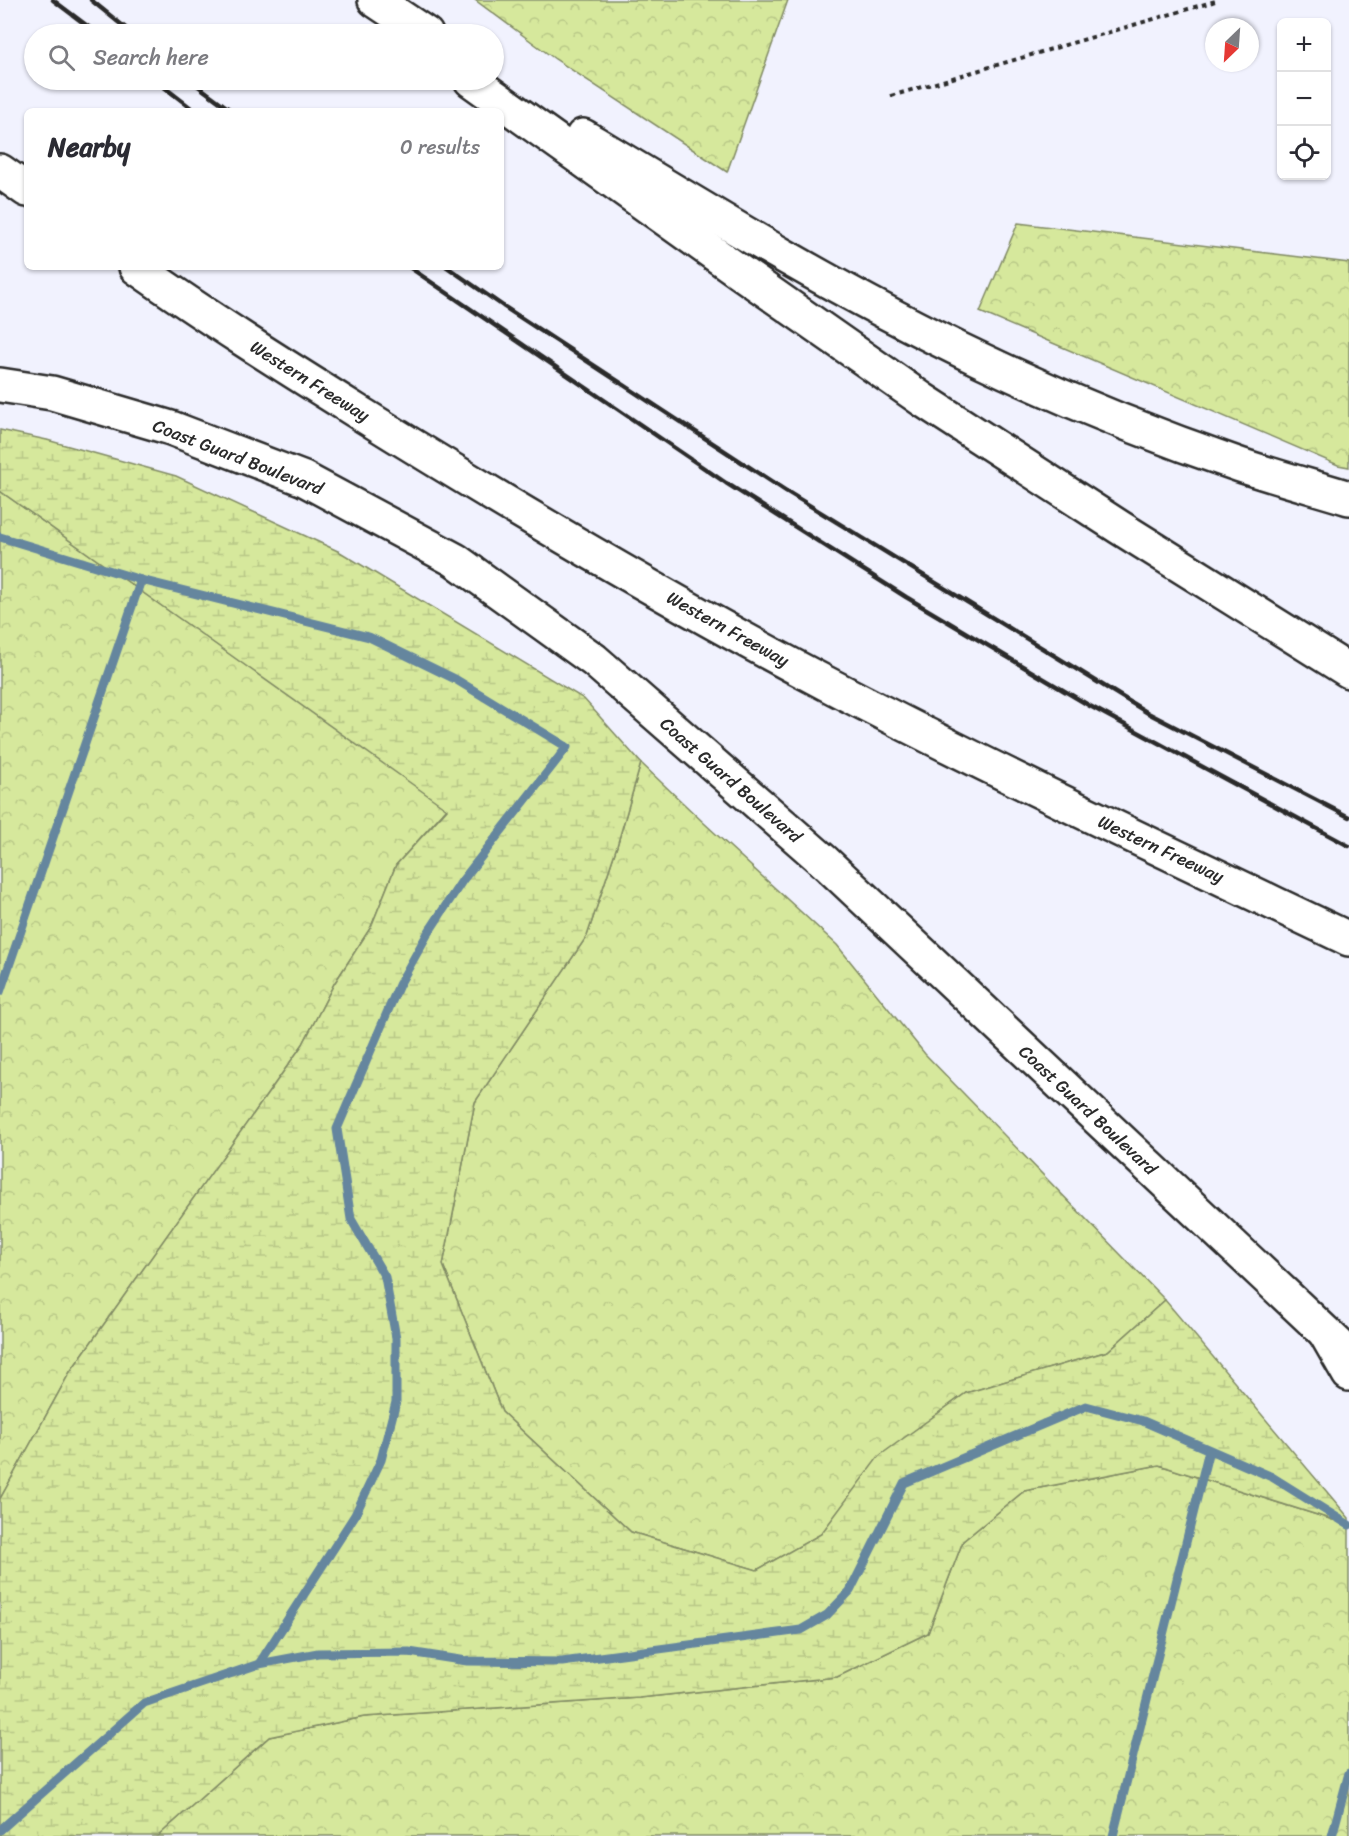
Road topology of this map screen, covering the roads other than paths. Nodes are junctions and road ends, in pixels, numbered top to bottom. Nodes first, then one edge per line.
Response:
1 (365, 0) edge
2 (375, 0) edge
3 (397, 24) edge
4 (411, 24) edge
5 (504, 86) edge
6 (485, 90) edge
7 (0, 171) edge
8 (24, 188) edge
9 (140, 270) edge
10 (0, 386) edge
11 (1349, 498) edge
12 (1349, 671) edge
13 (1349, 939) edge
14 (1338, 1344) edge
15 (1349, 1374) edge

1 - 3 main road
2 - 4 main road
5 - 11 main road
6 - 12 main road
7 - 8 main road
9 - 13 main road, Western Freeway
10 - 14 main road, Coast Guard Boulevard
14 - 15 main road, Coast Guard Boulevard

